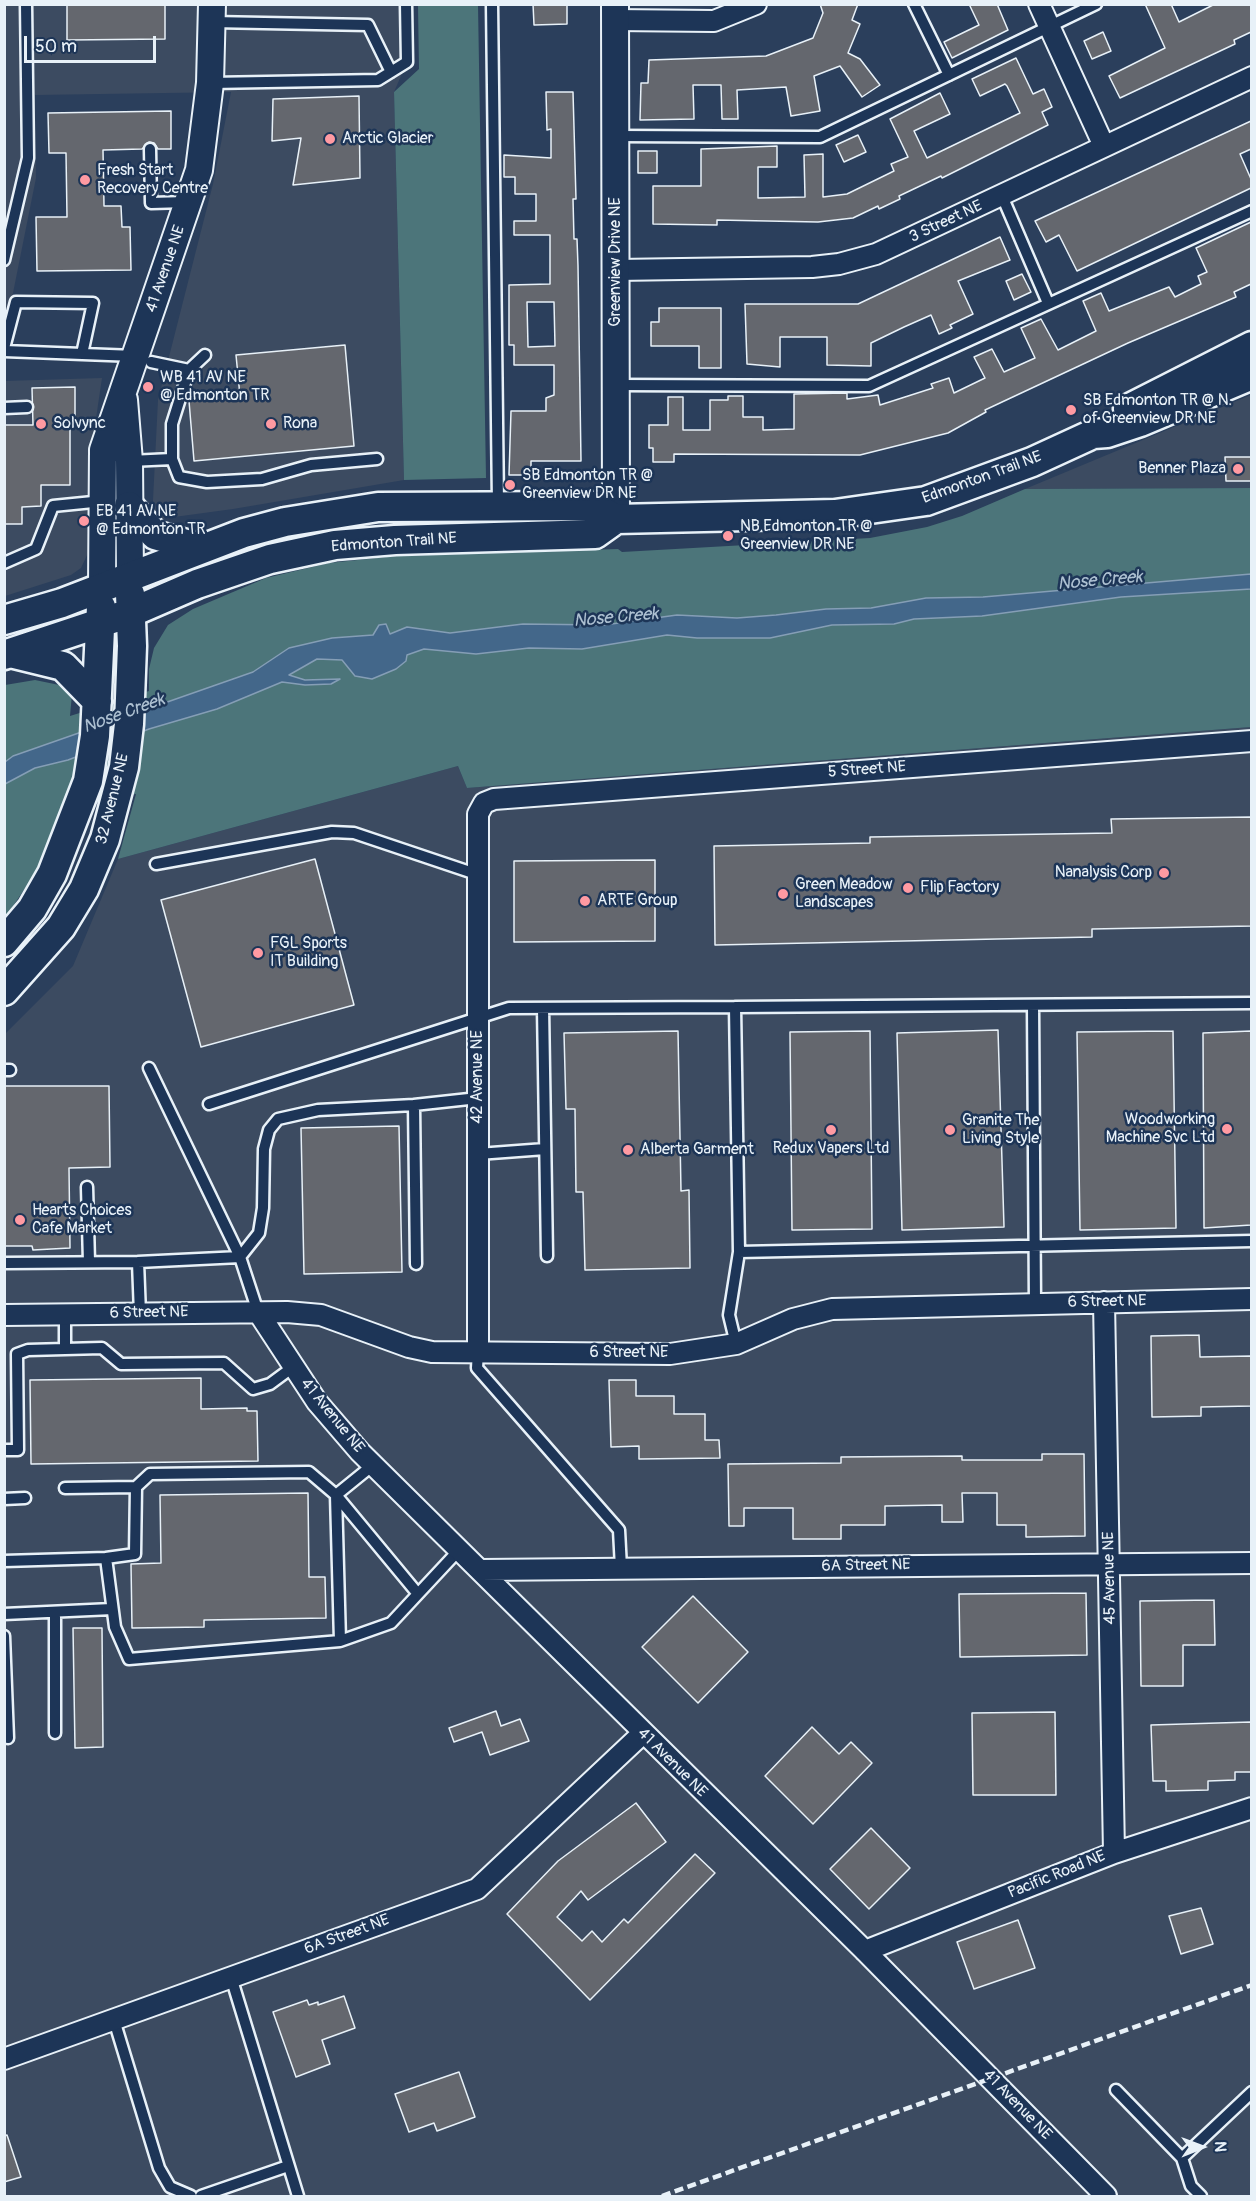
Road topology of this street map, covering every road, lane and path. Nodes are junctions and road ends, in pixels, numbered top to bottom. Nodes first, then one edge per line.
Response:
1 (26, 4) edge
2 (406, 4) edge
3 (492, 4) edge
4 (756, 4) edge
5 (914, 4) edge
6 (1040, 4) edge
7 (1096, 4) edge
8 (614, 12) edge
9 (212, 13) edge
10 (1050, 27) junction
11 (391, 72) junction
12 (949, 75) junction
13 (1251, 77) edge
14 (210, 83) junction
15 (615, 136) junction
16 (1104, 146) junction
17 (150, 149) dead end
18 (1002, 196) junction
19 (190, 202) junction
20 (1251, 211) edge
21 (4, 260) edge
22 (616, 270) junction
23 (1048, 303) junction
24 (1251, 346) edge
25 (4, 349) edge
26 (82, 354) junction
27 (205, 355) dead end
28 (143, 359) junction
29 (189, 370) junction
30 (1251, 375) edge
31 (617, 385) junction
32 (123, 389) junction
33 (27, 407) dead end
34 (4, 408) edge
35 (1092, 434) junction
36 (172, 459) junction
37 (377, 459) dead end
38 (129, 461) junction
39 (116, 503) junction
40 (498, 504) junction
41 (616, 519) junction
42 (200, 548) junction
43 (4, 563) edge
44 (130, 577) junction
45 (102, 587) junction
46 (130, 613) junction
47 (4, 620) edge
48 (100, 624) junction
49 (9, 654) edge
50 (97, 701) junction
51 (1251, 741) edge
52 (484, 803) joint
53 (156, 864) dead end
54 (478, 875) junction
55 (4, 942) edge
56 (4, 991) edge
57 (1251, 1003) edge
58 (1033, 1005) junction
59 (735, 1007) junction
60 (543, 1008) junction
61 (478, 1018) junction
62 (149, 1068) dead end
63 (478, 1098) junction
64 (208, 1104) dead end
65 (414, 1105) junction
66 (545, 1149) junction
67 (478, 1154) junction
68 (87, 1187) dead end
69 (1251, 1241) edge
70 (1036, 1246) junction
71 (739, 1252) junction
72 (547, 1256) dead end
73 (240, 1257) junction
74 (89, 1262) junction
75 (138, 1262) junction
76 (4, 1263) edge
77 (416, 1264) dead end
78 (1251, 1299) edge
79 (1104, 1302) junction
80 (1035, 1304) junction
81 (258, 1312) junction
82 (64, 1314) junction
83 (140, 1314) junction
84 (4, 1315) edge
85 (736, 1344) junction
86 (64, 1349) junction
87 (478, 1351) junction
88 (293, 1367) junction
89 (4, 1450) edge
90 (373, 1465) junction
91 (136, 1487) junction
92 (65, 1488) dead end
93 (336, 1495) junction
94 (25, 1498) dead end
95 (4, 1499) edge
96 (460, 1549) junction
97 (106, 1558) junction
98 (4, 1561) edge
99 (1110, 1563) junction
100 (1251, 1563) edge
101 (621, 1568) junction
102 (481, 1570) junction
103 (418, 1594) junction
104 (112, 1609) junction
105 (55, 1612) junction
106 (4, 1614) edge
107 (4, 1636) edge
108 (340, 1641) junction
109 (55, 1733) dead end
110 (642, 1734) junction
111 (8, 1738) dead end
112 (1251, 1808) edge
113 (1114, 1853) junction
114 (865, 1951) junction
115 (231, 1977) junction
116 (114, 2020) junction
117 (4, 2059) edge
118 (1116, 2090) dead end
119 (1251, 2092) edge
120 (1182, 2158) junction
121 (288, 2166) junction
122 (191, 2196) edge
123 (201, 2196) edge
124 (298, 2196) edge
125 (1106, 2196) edge
126 (1201, 2196) edge

1 - 21 lane
2 - 11 lane
3 - 40 lane
4 - 8 street
5 - 12 lane
6 - 10 street
7 - 10 lane
8 - 15 street, Greenview Drive NE
9 - 11 lane
9 - 14 street, 41 Avenue NE
10 - 12 lane
10 - 16 street
11 - 14 lane
12 - 15 lane
13 - 16 street, 3 Street NE
14 - 19 street, 41 Avenue NE
15 - 22 street, Greenview Drive NE
16 - 18 street, 3 Street NE
17 - 19 lane
18 - 22 street, 3 Street NE
18 - 23 lane
19 - 28 street, 41 Avenue NE
20 - 23 lane
22 - 31 street, Greenview Drive NE
23 - 31 lane
24 - 35 main road, Edmonton Trail NE
25 - 26 lane
25 - 26 lane
26 - 28 lane
27 - 29 lane
28 - 29 lane
28 - 32 street, 41 Avenue NE
29 - 36 lane
30 - 35 main road, Edmonton Trail NE
31 - 41 street, Greenview Drive NE
32 - 38 street, 41 Avenue NE
32 - 39 street, 41 Avenue NE
33 - 34 lane
35 - 41 main road, Edmonton Trail NE
36 - 37 lane
36 - 38 lane
38 - 39 street, 41 Avenue NE
39 - 42 main road
39 - 43 lane
39 - 44 street, 41 Avenue NE
39 - 45 street, 41 Avenue NE
40 - 41 main road, Edmonton Trail NE
40 - 42 main road, Edmonton Trail NE
41 - 46 main road, Edmonton Trail NE
42 - 44 main road, Edmonton Trail NE
44 - 45 main road, Edmonton Trail NE
44 - 46 main road, 32 Avenue NE
45 - 47 main road, Edmonton Trail NE
45 - 48 main road, 32 Avenue NE
46 - 48 main road, Edmonton Trail NE
46 - 56 main road, 32 Avenue NE
48 - 49 main road, Edmonton Trail NE
48 - 50 main road, 32 Avenue NE
49 - 50 main road
50 - 55 main road, 32 Avenue NE
51 - 52 street, 5 Street NE
52 - 54 street, 42 Avenue NE
53 - 54 lane
54 - 61 street, 42 Avenue NE
57 - 58 lane
58 - 59 lane
58 - 70 lane
59 - 60 lane
59 - 71 lane
60 - 61 lane
60 - 66 lane
61 - 63 street, 42 Avenue NE
61 - 64 lane
62 - 73 lane
63 - 65 lane
63 - 67 street, 42 Avenue NE
65 - 73 lane
65 - 77 lane
66 - 67 lane
66 - 72 lane
67 - 87 street, 42 Avenue NE
68 - 74 lane
69 - 70 lane
70 - 71 lane
70 - 80 lane
71 - 85 lane
73 - 75 lane
73 - 81 lane
74 - 75 lane
74 - 76 lane
75 - 83 lane
78 - 79 street, 6 Street NE
79 - 80 street, 6 Street NE
79 - 99 street, 45 Avenue NE
80 - 85 street, 6 Street NE
81 - 83 street, 6 Street NE
81 - 87 street, 6 Street NE
81 - 88 street, 41 Avenue NE
82 - 83 street, 6 Street NE
82 - 84 street, 6 Street NE
82 - 86 lane
85 - 87 street, 6 Street NE
86 - 88 lane
86 - 89 lane
87 - 101 lane
88 - 90 street, 41 Avenue NE
90 - 93 lane
90 - 96 street, 41 Avenue NE
91 - 92 lane
91 - 93 lane
91 - 97 lane
93 - 103 lane
93 - 108 lane
94 - 95 lane
96 - 102 street, 41 Avenue NE
96 - 103 lane
97 - 98 lane
97 - 104 lane
99 - 100 street, 6A Street NE
99 - 101 street, 6A Street NE
99 - 113 street, 45 Avenue NE
101 - 102 street, 6A Street NE
102 - 110 street, 41 Avenue NE
103 - 108 lane
104 - 105 lane
104 - 108 lane
105 - 106 lane
105 - 109 lane
107 - 111 lane
110 - 114 street, 41 Avenue NE
110 - 115 street, 6A Street NE
112 - 113 street, Pacific Road NE
113 - 114 street, Pacific Road NE
114 - 125 street, 41 Avenue NE
115 - 116 street, 6A Street NE
115 - 121 lane
116 - 117 street, 6A Street NE
116 - 122 lane
118 - 120 lane
119 - 120 lane
120 - 126 lane
121 - 123 lane
121 - 124 lane

